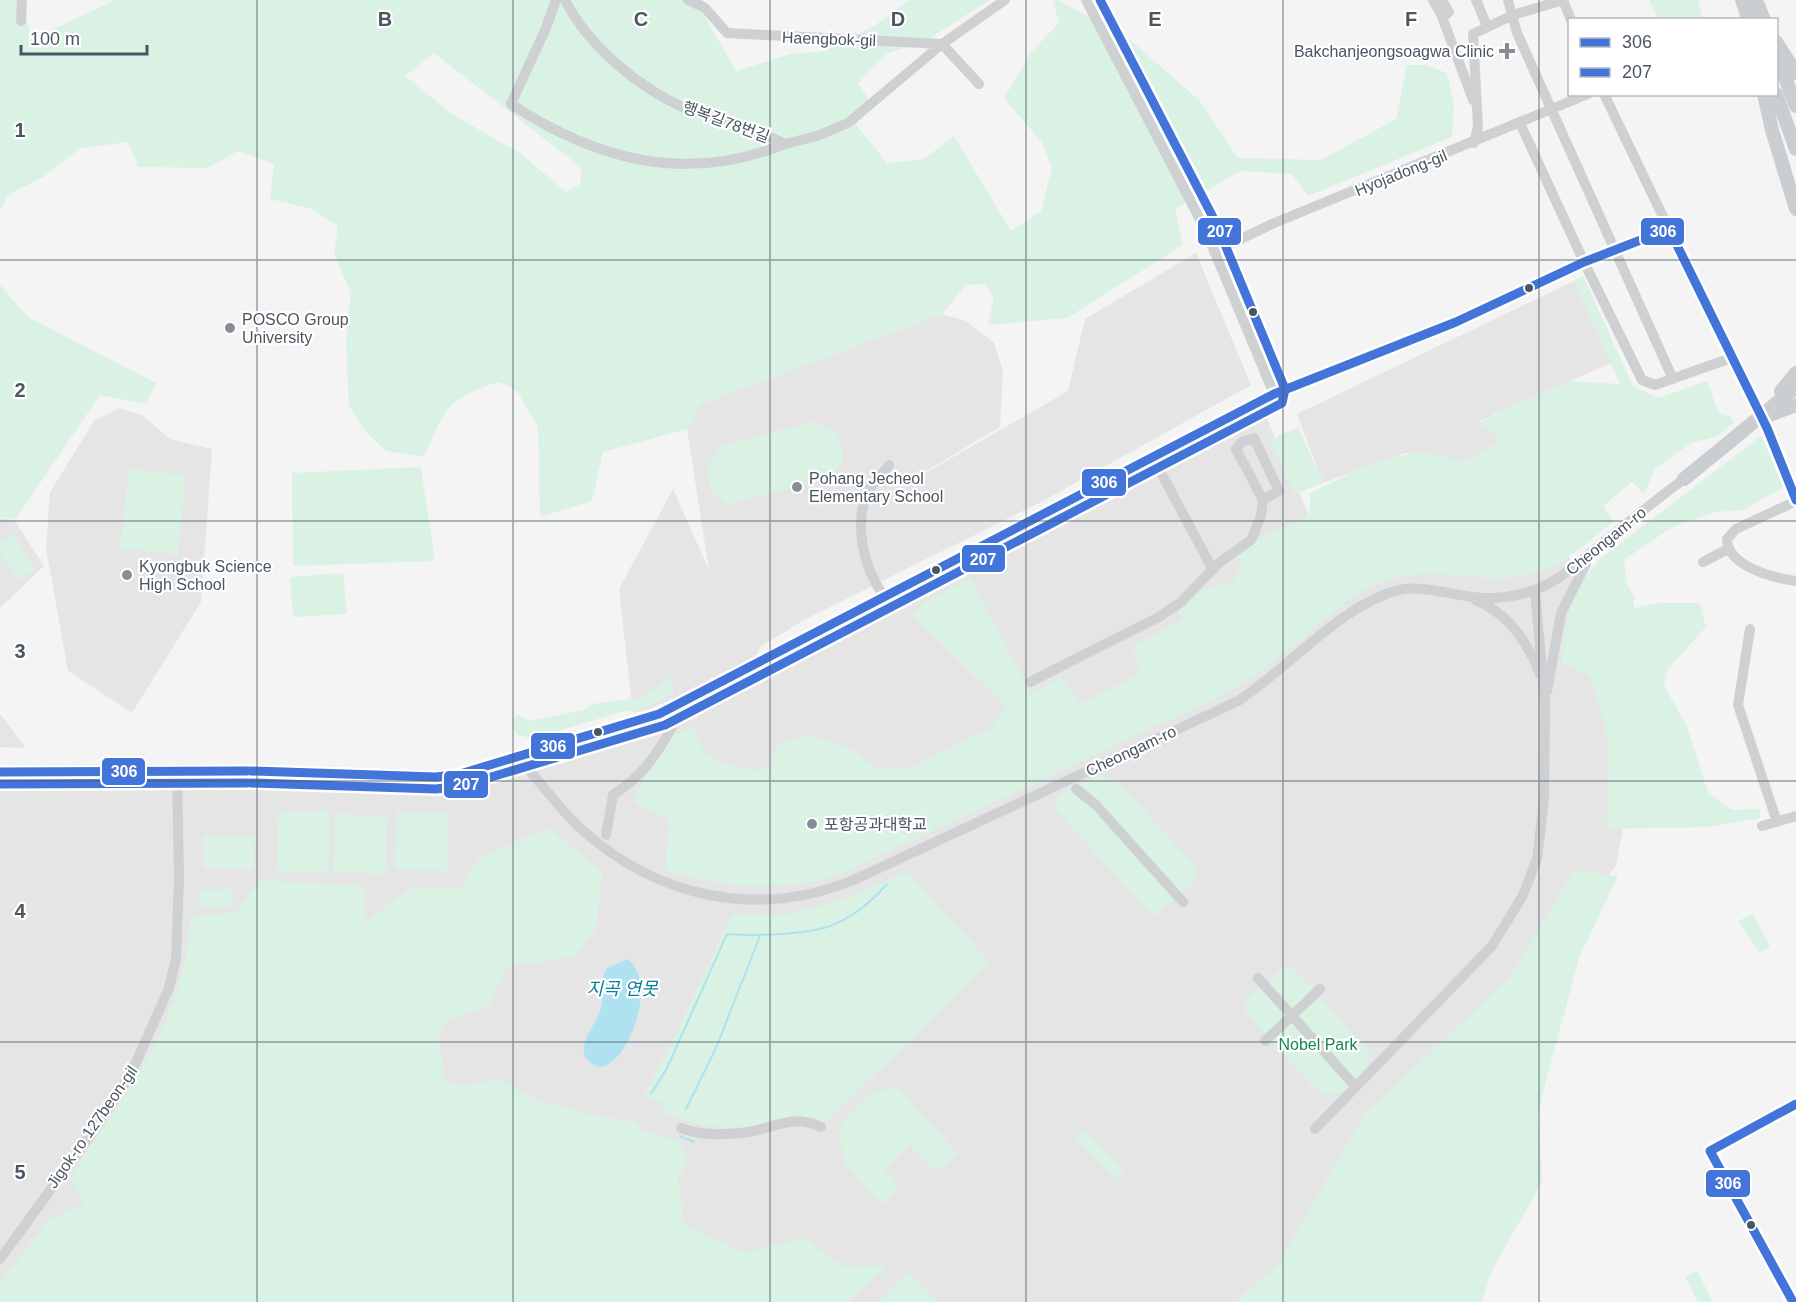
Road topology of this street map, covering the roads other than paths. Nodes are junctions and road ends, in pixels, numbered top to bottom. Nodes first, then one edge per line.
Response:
1 (22, 0) edge
2 (556, 0) edge
3 (565, 0) edge
4 (688, 0) edge
5 (1005, 0) edge
6 (1086, 0) edge
7 (1433, 0) edge
8 (1442, 0) edge
9 (1476, 0) edge
10 (1508, 0) edge
11 (1563, 0) edge
12 (1742, 0) edge
13 (1757, 2) edge
14 (1513, 15) junction
15 (1443, 17) junction
16 (1570, 18) edge
17 (1749, 18) edge
18 (1764, 18) edge
19 (21, 21) dead end
20 (1486, 26) junction
21 (942, 44) junction
22 (1778, 45) edge
23 (1778, 59) edge
24 (1796, 73) edge
25 (979, 84) dead end
26 (1584, 96) edge
27 (1605, 96) edge
28 (1764, 96) edge
29 (1777, 96) edge
30 (1796, 106) edge
31 (1553, 111) junction
32 (1478, 113) junction
33 (1520, 123) junction
34 (1474, 143) junction
35 (784, 144) junction
36 (1796, 149) edge
37 (1796, 209) edge
38 (1669, 229) junction
39 (1614, 251) junction
40 (1214, 252) junction
41 (1584, 262) junction
42 (1731, 358) junction
43 (1796, 373) edge
44 (1673, 379) junction
45 (1796, 387) edge
46 (1274, 394) junction
47 (1796, 405) edge
48 (1759, 418) junction
49 (1152, 456) junction
50 (889, 465) dead end
51 (1684, 478) joint
52 (1263, 500) junction
53 (1796, 500) edge
54 (1728, 549) junction
55 (1594, 550) junction
56 (1703, 562) dead end
57 (1213, 570) junction
58 (1796, 581) edge
59 (1535, 591) junction
60 (1452, 592) junction
61 (884, 596) junction
62 (1750, 628) dead end
63 (1030, 682) dead end
64 (1544, 684) junction
65 (1545, 703) junction
66 (672, 727) dead end
67 (518, 758) junction
68 (0, 772) edge
69 (177, 772) junction
70 (1076, 789) dead end
71 (1796, 816) edge
72 (1777, 822) junction
73 (1762, 826) dead end
74 (606, 835) dead end
75 (1183, 902) dead end
76 (1258, 978) dead end
77 (1320, 989) dead end
78 (1292, 1016) junction
79 (1265, 1041) dead end
80 (1356, 1087) junction
81 (1796, 1104) edge
82 (821, 1127) dead end
83 (681, 1128) dead end
84 (1315, 1129) dead end
85 (0, 1259) edge
86 (1793, 1302) edge

1 - 19 street
2 - 35 street, 행복길78번길
3 - 35 street, 행복길78번길
4 - 21 street, Haengbok-gil
5 - 21 street
6 - 40 street
7 - 15 street
8 - 15 street
9 - 20 street
10 - 14 street
11 - 14 street
11 - 16 street
12 - 17 main road
13 - 18 main road
14 - 20 street
14 - 31 street
15 - 32 street
20 - 32 street
21 - 25 street
21 - 35 street, 행복길78번길
22 - 24 main road
23 - 30 main road
26 - 31 street, Hyojadong-gil
27 - 38 street
28 - 37 main road
29 - 36 main road
31 - 33 street, Hyojadong-gil
31 - 39 street
32 - 34 street
33 - 34 street, Hyojadong-gil
33 - 41 street
34 - 40 street, Hyojadong-gil
38 - 39 street
38 - 42 street
39 - 41 street
39 - 44 street
40 - 46 street
41 - 44 street
41 - 46 street
42 - 44 street
42 - 48 street
43 - 48 main road, bridge
45 - 48 main road, bridge
46 - 49 street
47 - 48 main road, bridge
48 - 51 main road, Cheongam-ro, bridge
48 - 53 street
49 - 57 street
49 - 61 street
50 - 61 street
51 - 55 street, Cheongam-ro
52 - 52 street
52 - 57 street
53 - 54 street
54 - 56 street
54 - 58 street
55 - 59 street, Cheongam-ro
55 - 65 street
57 - 63 street
59 - 60 street, Cheongam-ro
59 - 64 street
60 - 64 street
60 - 67 street, Cheongam-ro
61 - 67 street
62 - 72 street
64 - 65 street
65 - 80 street
66 - 74 street
67 - 69 main road
68 - 69 main road
69 - 85 street, Jigok-ro 127beon-gil
70 - 75 street
71 - 72 street
72 - 73 street
76 - 78 street
77 - 78 street
78 - 79 street
78 - 80 street
80 - 84 street
81 - 86 street
82 - 83 street

